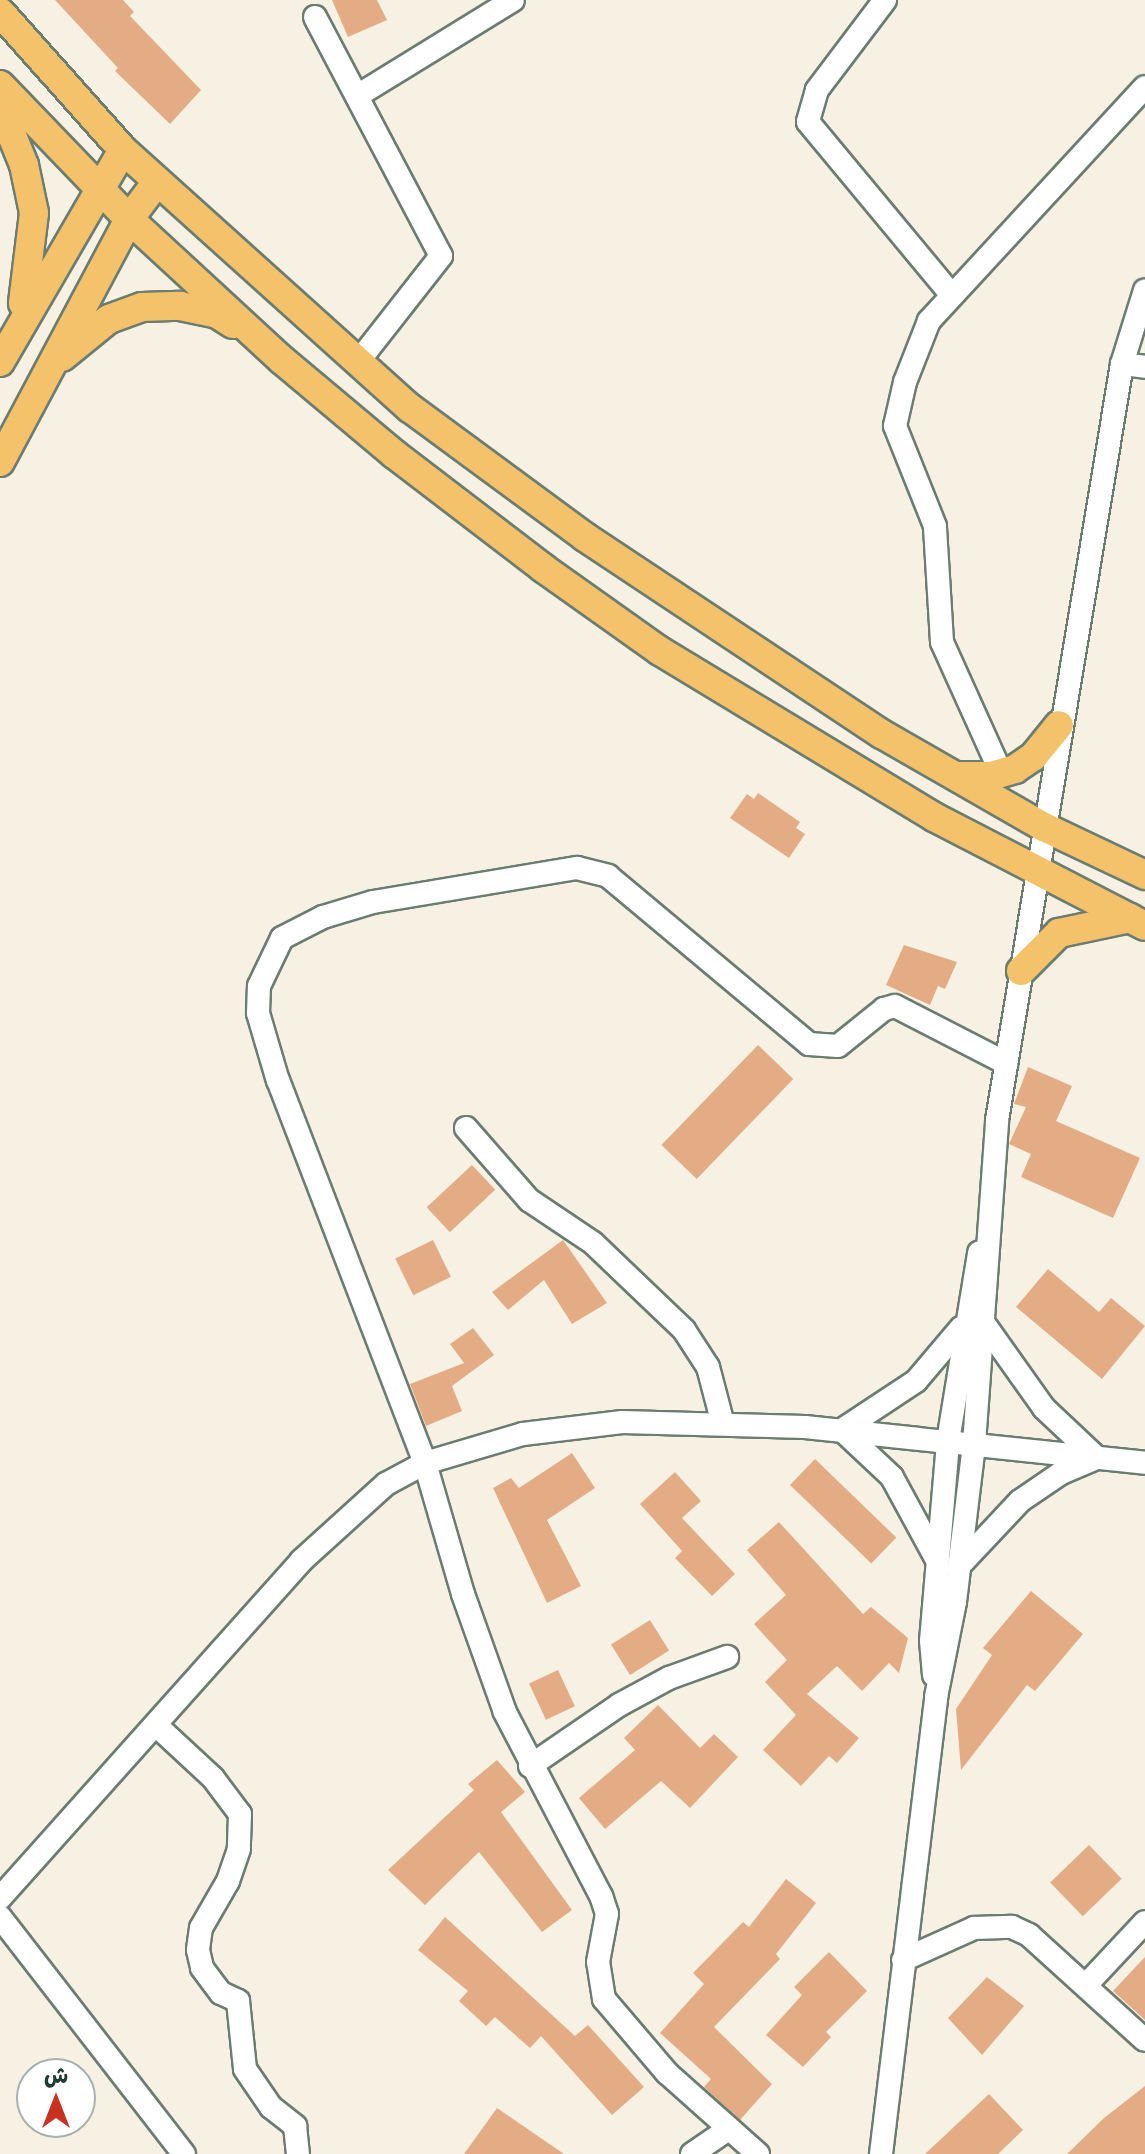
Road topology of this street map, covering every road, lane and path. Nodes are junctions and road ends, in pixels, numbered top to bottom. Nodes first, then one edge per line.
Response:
1 (513, 0) edge
2 (885, 0) edge
3 (0, 12) edge
4 (315, 17) dead end
5 (0, 85) edge
6 (1145, 87) edge
7 (357, 96) junction
8 (0, 106) edge
9 (123, 150) junction
10 (157, 182) junction
11 (99, 188) junction
12 (129, 219) junction
13 (1145, 290) edge
14 (951, 294) junction
15 (18, 327) junction
16 (282, 360) junction
17 (0, 362) edge
18 (358, 362) junction
19 (1122, 364) junction
20 (1145, 367) edge
21 (45, 375) junction
22 (0, 462) edge
23 (1059, 725) junction
24 (1002, 775) junction
25 (959, 776) junction
26 (1044, 827) junction
27 (1036, 873) junction
28 (1145, 875) edge
29 (1137, 922) edge
30 (1021, 971) junction
31 (1006, 1063) junction
32 (466, 1128) dead end
33 (975, 1324) junction
34 (723, 1424) junction
35 (842, 1430) junction
36 (948, 1441) junction
37 (974, 1444) junction
38 (1097, 1458) junction
39 (425, 1463) junction
40 (1145, 1463) edge
41 (948, 1564) junction
42 (727, 1657) dead end
43 (158, 1727) junction
44 (530, 1766) junction
45 (0, 1898) edge
46 (0, 1917) edge
47 (1145, 1922) edge
48 (903, 1960) junction
49 (1086, 1985) junction
50 (1145, 2040) edge
51 (727, 2130) junction
52 (184, 2154) edge
53 (298, 2154) edge
54 (692, 2154) edge
55 (758, 2154) edge
56 (881, 2154) edge

1 - 7 street
2 - 14 street
3 - 9 main road
4 - 7 street
5 - 11 main road
6 - 14 street
7 - 18 street
8 - 15 main road
9 - 10 main road
9 - 11 main road
10 - 12 main road
10 - 18 main road
11 - 12 main road
11 - 15 main road
12 - 16 main road
12 - 21 main road
13 - 19 street
14 - 24 street
15 - 17 main road
16 - 21 main road
16 - 27 main road
18 - 25 main road
19 - 20 street
19 - 23 street
21 - 22 main road
23 - 24 main road
23 - 26 street
24 - 25 main road
25 - 26 main road
26 - 27 street
26 - 28 main road
27 - 29 main road
27 - 30 street
29 - 30 main road
30 - 31 street
31 - 33 street
31 - 39 street
32 - 34 street
33 - 35 street
33 - 36 street
33 - 37 street
33 - 38 street
34 - 35 street
34 - 39 street
35 - 36 street
35 - 41 street
36 - 37 street
36 - 41 street
37 - 38 street
37 - 41 street
38 - 40 street
38 - 41 street
39 - 43 street
39 - 44 street
41 - 48 street
42 - 44 street
43 - 45 street
43 - 53 street
44 - 51 street
46 - 52 street
47 - 49 street
48 - 49 street
48 - 56 street
49 - 50 street
51 - 54 street
51 - 55 street

